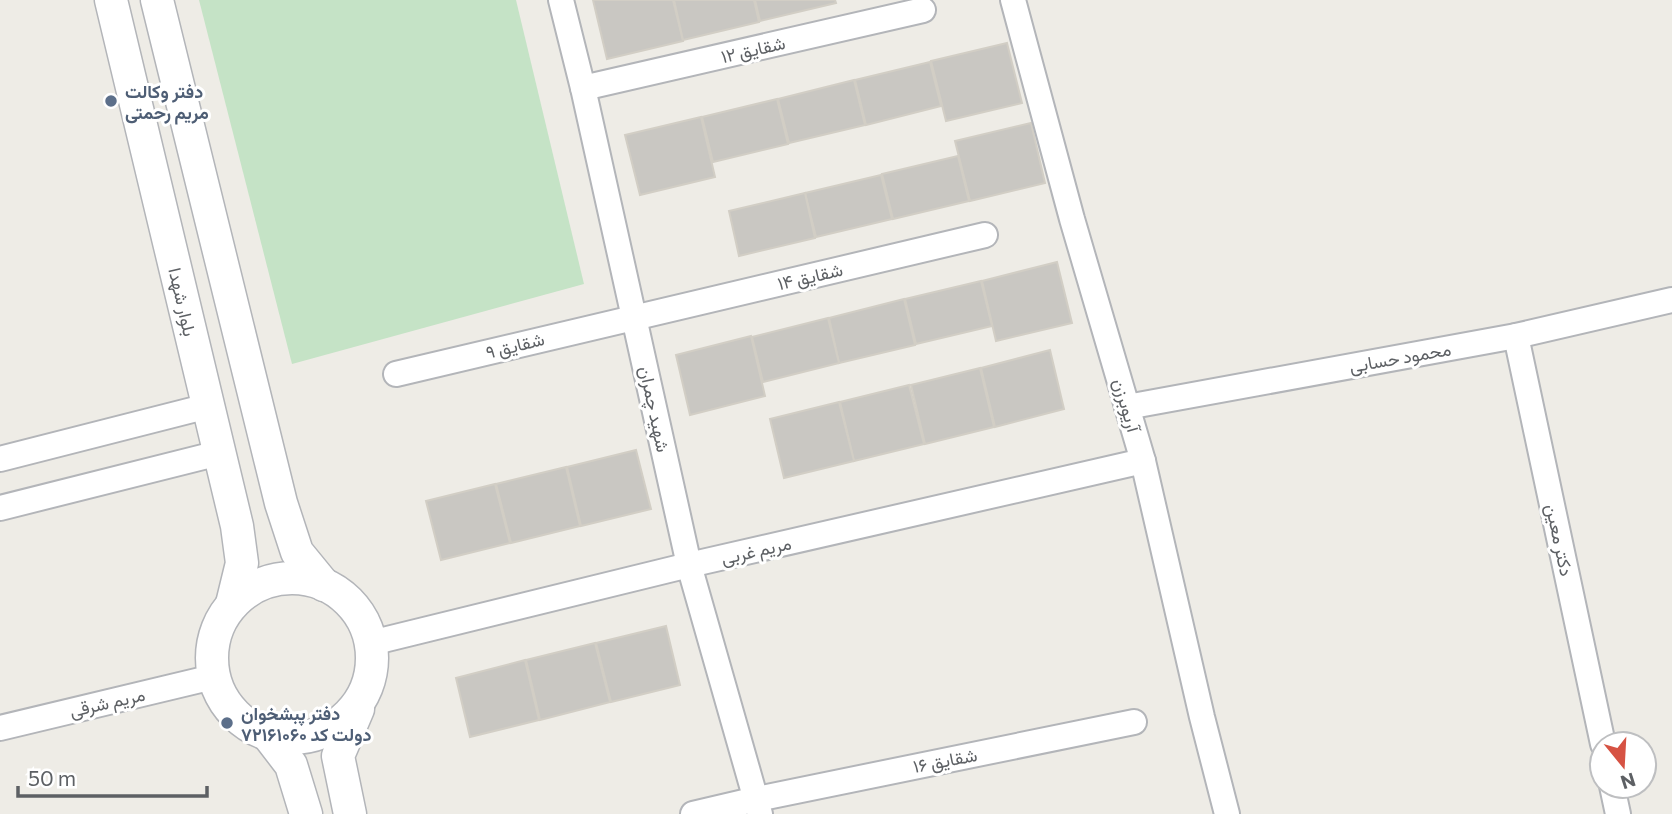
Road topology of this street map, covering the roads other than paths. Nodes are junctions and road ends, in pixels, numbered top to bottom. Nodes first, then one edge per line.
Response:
1 (111, 0) edge
2 (157, 0) edge
3 (561, 0) edge
4 (1013, 0) edge
5 (923, 10) dead end
6 (583, 88) junction
7 (985, 235) dead end
8 (1672, 300) edge
9 (634, 317) junction
10 (1516, 336) junction
11 (396, 374) dead end
12 (208, 407) junction
13 (1128, 407) junction
14 (219, 453) junction
15 (0, 458) edge
16 (1143, 461) junction
17 (0, 508) edge
18 (689, 565) junction
19 (324, 585) junction
20 (232, 604) junction
21 (371, 643) junction
22 (213, 677) junction
23 (363, 697) junction
24 (1134, 722) dead end
25 (0, 728) edge
26 (1600, 730) edge
27 (268, 735) junction
28 (758, 806) edge
29 (306, 814) edge
30 (350, 814) edge
31 (693, 814) edge
32 (1227, 814) edge

1 - 12 street, بلوار شهدا
2 - 19 street
3 - 6 street, شهید چمران
4 - 13 street, آریوبرزن
5 - 6 street, شقایق ۱۲
6 - 9 street, شهید چمران
7 - 9 street, شقایق ۱۴
8 - 10 street, محمود حسابی
9 - 11 street, شقایق ۹
9 - 18 street, شهید چمران
10 - 13 street, محمود حسابی
10 - 26 street, دکتر معین
12 - 14 street, بلوار شهدا
12 - 15 street
13 - 16 street, آریوبرزن
14 - 17 street
14 - 20 street, بلوار شهدا
16 - 18 street, مریم غربی
16 - 32 street, آریوبرزن
18 - 21 street, مریم غربی
18 - 28 street, شهید چمران
19 - 20 street
19 - 21 street
20 - 22 street
21 - 23 street
22 - 25 street, مریم شرقی
22 - 27 street
23 - 27 street
23 - 30 street
24 - 28 street, شقایق ۱۶
27 - 29 street
28 - 31 street, شقایق ۱۶

